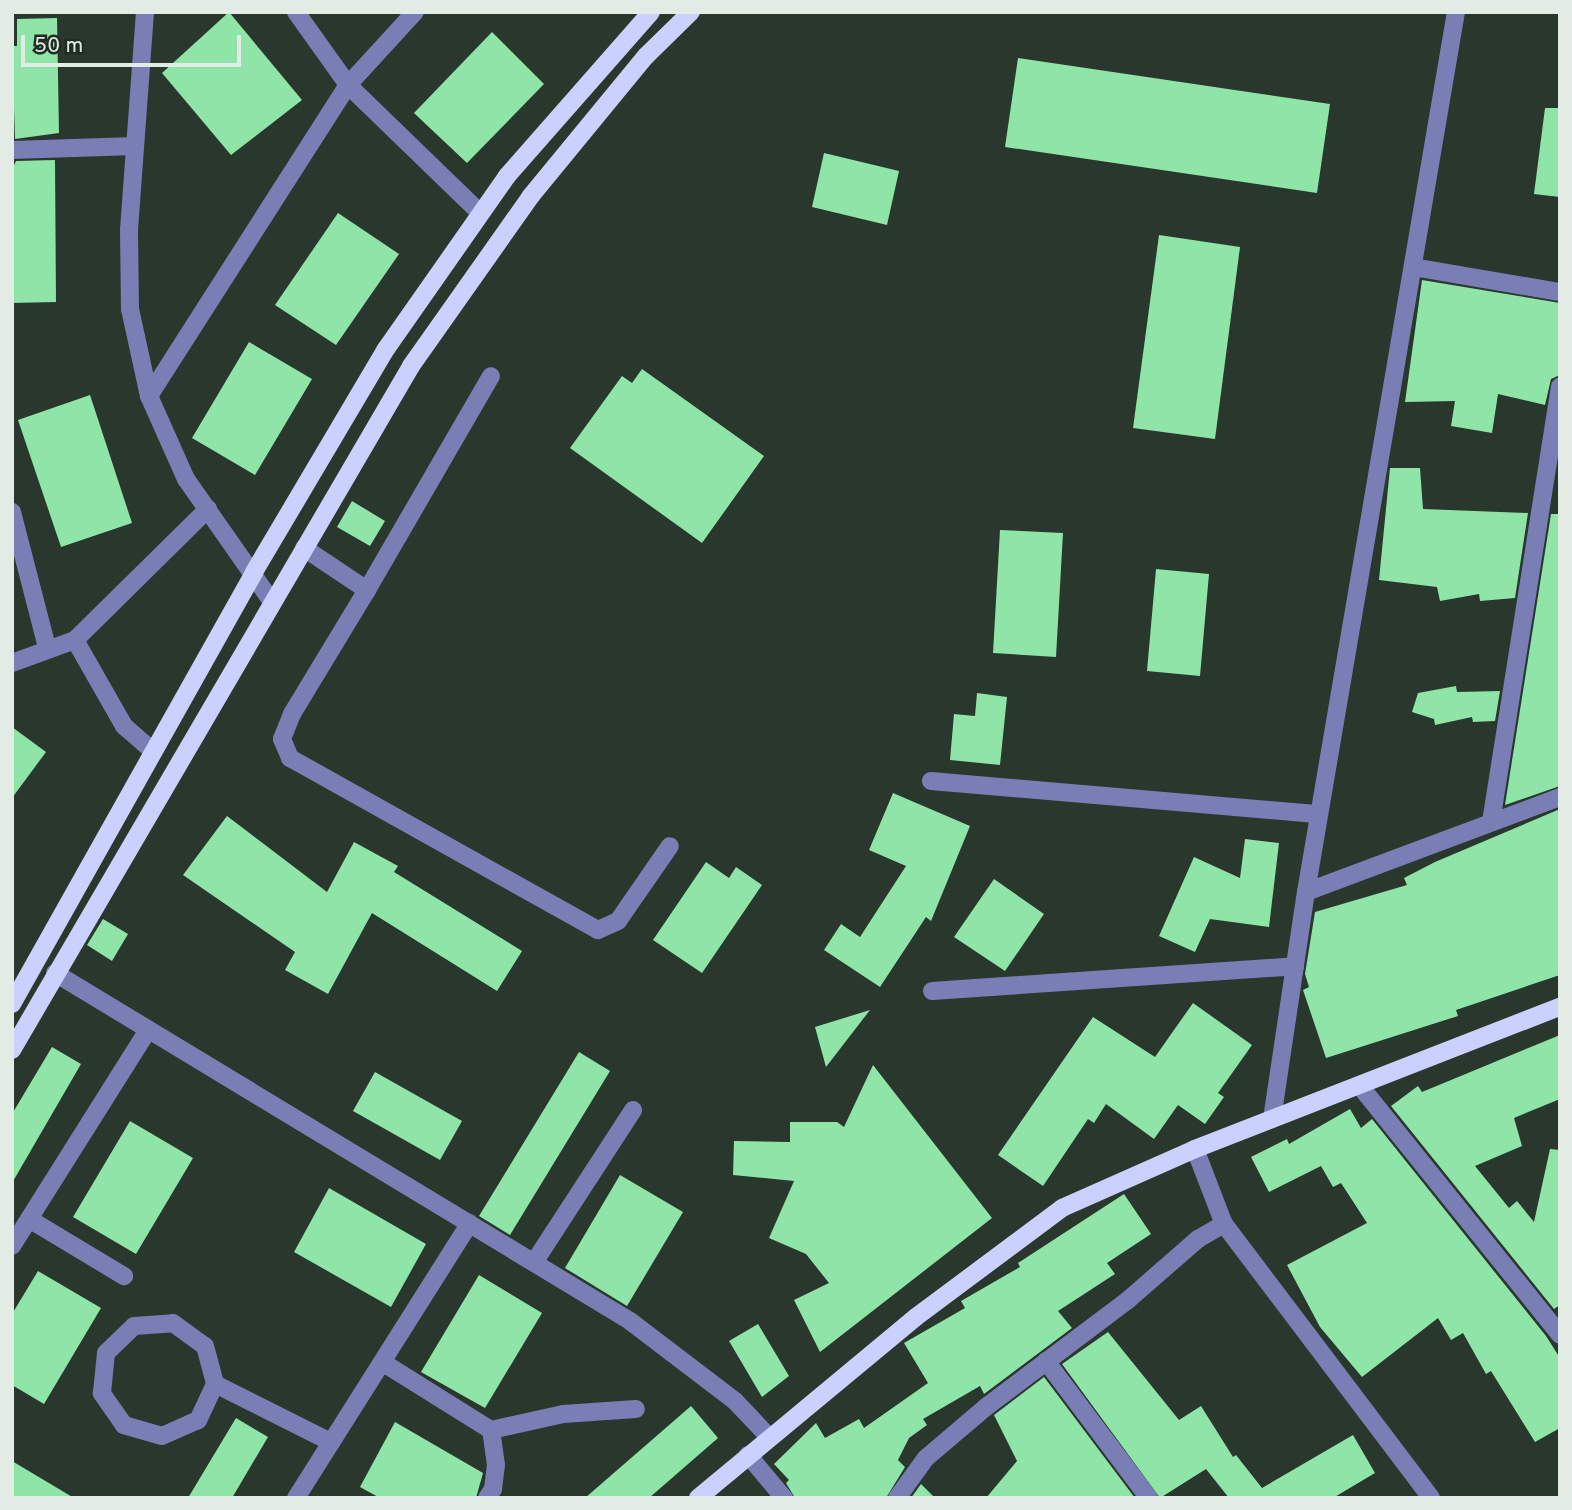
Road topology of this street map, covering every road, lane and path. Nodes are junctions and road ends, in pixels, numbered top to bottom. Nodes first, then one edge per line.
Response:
1 (145, 12) edge
2 (296, 12) edge
3 (415, 12) edge
4 (651, 12) edge
5 (691, 12) edge
6 (1456, 12) edge
7 (348, 85) junction
8 (135, 146) junction
9 (12, 150) edge
10 (480, 213) junction
11 (1413, 267) junction
12 (1560, 292) edge
13 (491, 376) dead end
14 (1560, 386) edge
15 (149, 396) junction
16 (208, 509) junction
17 (12, 512) edge
18 (304, 548) junction
19 (254, 572) junction
20 (367, 590) junction
21 (272, 602) junction
22 (75, 640) junction
23 (47, 647) junction
24 (12, 663) edge
25 (152, 750) junction
26 (931, 781) dead end
27 (1560, 797) edge
28 (1319, 814) junction
29 (1491, 822) junction
30 (670, 846) dead end
31 (1306, 892) junction
32 (1295, 966) junction
33 (55, 973) junction
34 (932, 991) dead end
35 (12, 1004) edge
36 (1560, 1007) edge
37 (147, 1032) junction
38 (12, 1050) edge
39 (1360, 1086) junction
40 (633, 1110) dead end
41 (1272, 1119) junction
42 (1195, 1149) junction
43 (29, 1219) junction
44 (470, 1223) junction
45 (1224, 1224) junction
46 (12, 1245) edge
47 (535, 1261) junction
48 (124, 1276) dead end
49 (1560, 1335) edge
50 (1046, 1361) junction
51 (382, 1362) junction
52 (215, 1384) junction
53 (636, 1409) dead end
54 (491, 1430) junction
55 (769, 1437) junction
56 (331, 1442) junction
57 (748, 1455) junction
58 (296, 1498) edge
59 (488, 1498) edge
60 (698, 1498) edge
61 (784, 1498) edge
62 (897, 1498) edge
63 (1149, 1498) edge
64 (1431, 1498) edge

1 - 8 street
2 - 7 street
3 - 7 street
4 - 10 main road
5 - 18 main road
6 - 11 street
7 - 10 street
7 - 15 street
8 - 9 street
8 - 15 street
10 - 19 main road
11 - 12 street
11 - 28 street
13 - 20 street
14 - 29 street
15 - 16 street
16 - 19 street
16 - 22 street
17 - 23 street
18 - 20 street
18 - 21 main road
19 - 21 street
19 - 25 main road
20 - 30 street
21 - 33 main road
22 - 23 street
22 - 25 street
23 - 24 street
25 - 35 main road
26 - 28 street
27 - 29 street
28 - 31 street
29 - 31 street
31 - 32 street
32 - 34 street
32 - 41 street
33 - 37 street
33 - 38 main road
36 - 39 main road
37 - 43 street
37 - 44 street
39 - 41 main road
39 - 49 street
40 - 47 street
41 - 42 main road
42 - 45 street
42 - 55 main road
43 - 46 street
43 - 48 street
44 - 47 street
44 - 51 street
45 - 50 street
45 - 64 street
47 - 55 street
50 - 62 street
50 - 63 street
51 - 54 street
51 - 56 street
52 - 52 street
52 - 56 street
53 - 54 street
54 - 59 street
55 - 57 main road
56 - 58 street
57 - 60 main road
57 - 61 street

